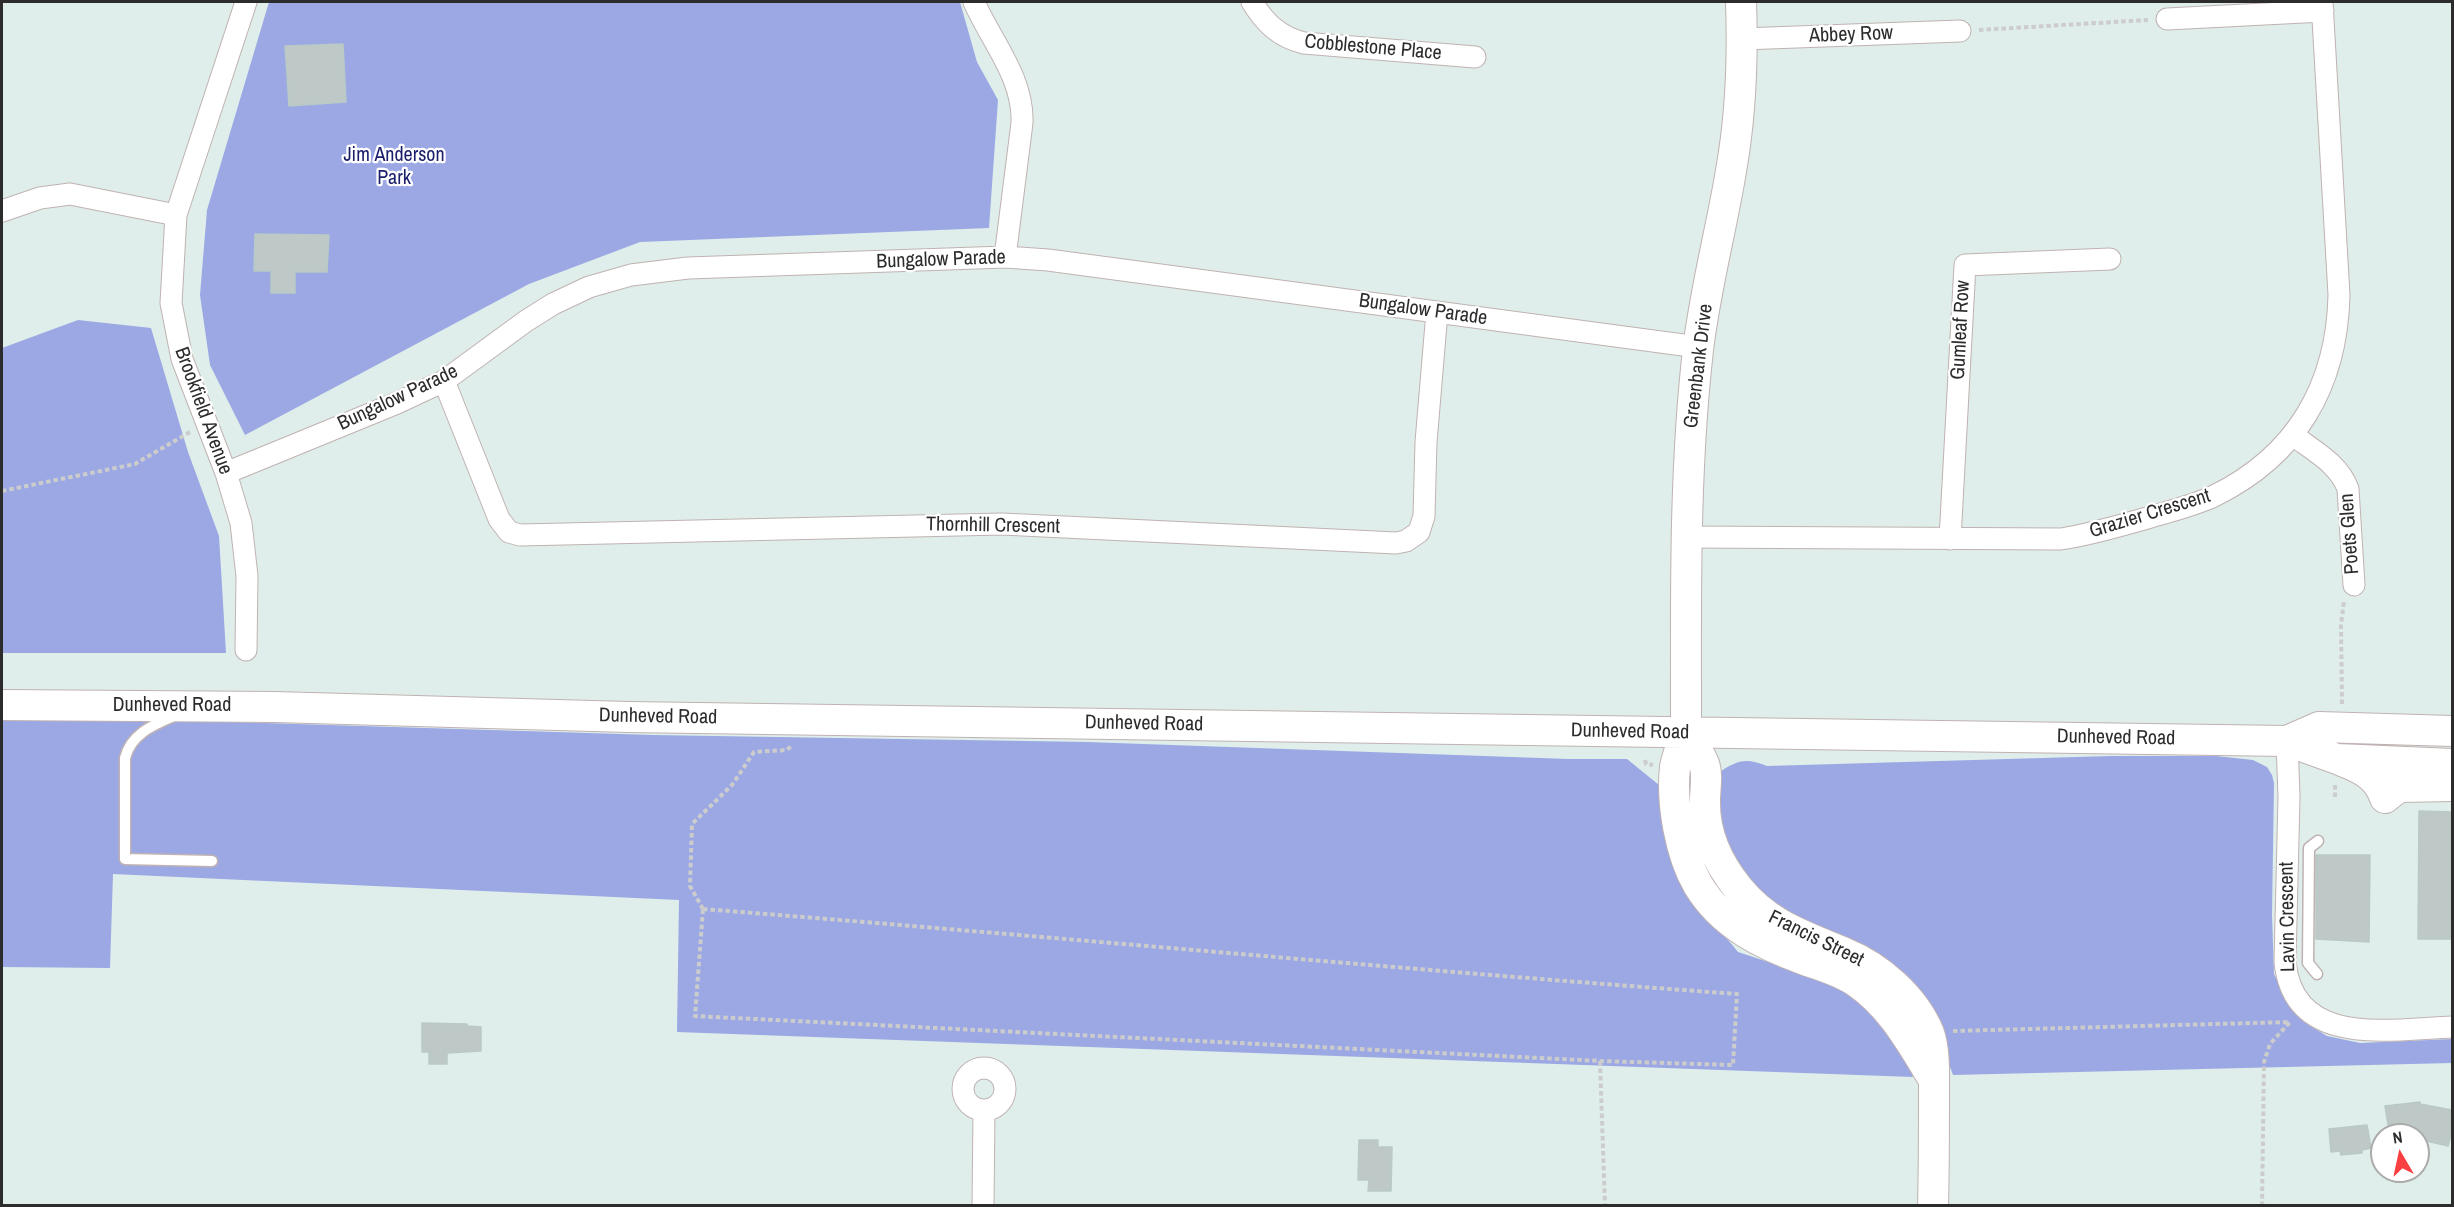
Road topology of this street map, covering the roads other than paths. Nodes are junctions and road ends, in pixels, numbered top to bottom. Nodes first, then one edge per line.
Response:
1 (246, 2) edge
2 (974, 2) edge
3 (1252, 2) edge
4 (1741, 2) edge
5 (2322, 7) edge
6 (2167, 19) road end
7 (1960, 31) road end
8 (1742, 39) junction
9 (1475, 57) dead end
10 (2, 211) edge
11 (176, 215) junction
12 (1005, 257) junction
13 (2110, 259) dead end
14 (1437, 312) junction
15 (1698, 347) junction
16 (444, 381) junction
17 (2294, 436) junction
18 (226, 473) junction
19 (1686, 537) junction
20 (1950, 540) junction
21 (2354, 585) road end
22 (246, 650) dead end
23 (2, 705) edge
24 (196, 706) junction
25 (2452, 730) edge
26 (1686, 733) junction
27 (2287, 741) junction
28 (2337, 759) junction
29 (2452, 764) edge
30 (2452, 786) edge
31 (2318, 841) dead end
32 (212, 861) dead end
33 (2318, 974) dead end
34 (2452, 1027) edge
35 (984, 1110) dead end
36 (983, 1206) edge
37 (1933, 1206) edge

1 - 11 street, Brookfield Avenue
2 - 12 street
3 - 9 street, Cobblestone Place
4 - 8 main road, Greenbank Drive
5 - 6 street
5 - 17 street, Grazier Crescent
7 - 8 street, Abbey Row
8 - 15 main road, Greenbank Drive
10 - 11 street
11 - 18 street, Brookfield Avenue
12 - 14 street, Bungalow Parade
12 - 16 street, Bungalow Parade
13 - 20 street, Gumleaf Row
14 - 15 street, Bungalow Parade
14 - 16 street, Thornhill Crescent
15 - 19 main road, Greenbank Drive
16 - 18 street, Bungalow Parade
17 - 20 street, Grazier Crescent
17 - 21 street, Poets Glen
18 - 22 street, Brookfield Avenue
19 - 20 street, Grazier Crescent
19 - 26 main road, Greenbank Drive
23 - 24 main road, Dunheved Road
24 - 26 main road, Dunheved Road
24 - 32 lane
25 - 27 main road, Dunheved Road
26 - 27 main road, Dunheved Road
26 - 37 main road, Francis Street
27 - 28 main road, Dunheved Road
27 - 34 street, Lavin Crescent
28 - 29 main road, Dunheved Road
28 - 30 main road
31 - 33 lane
35 - 36 street

